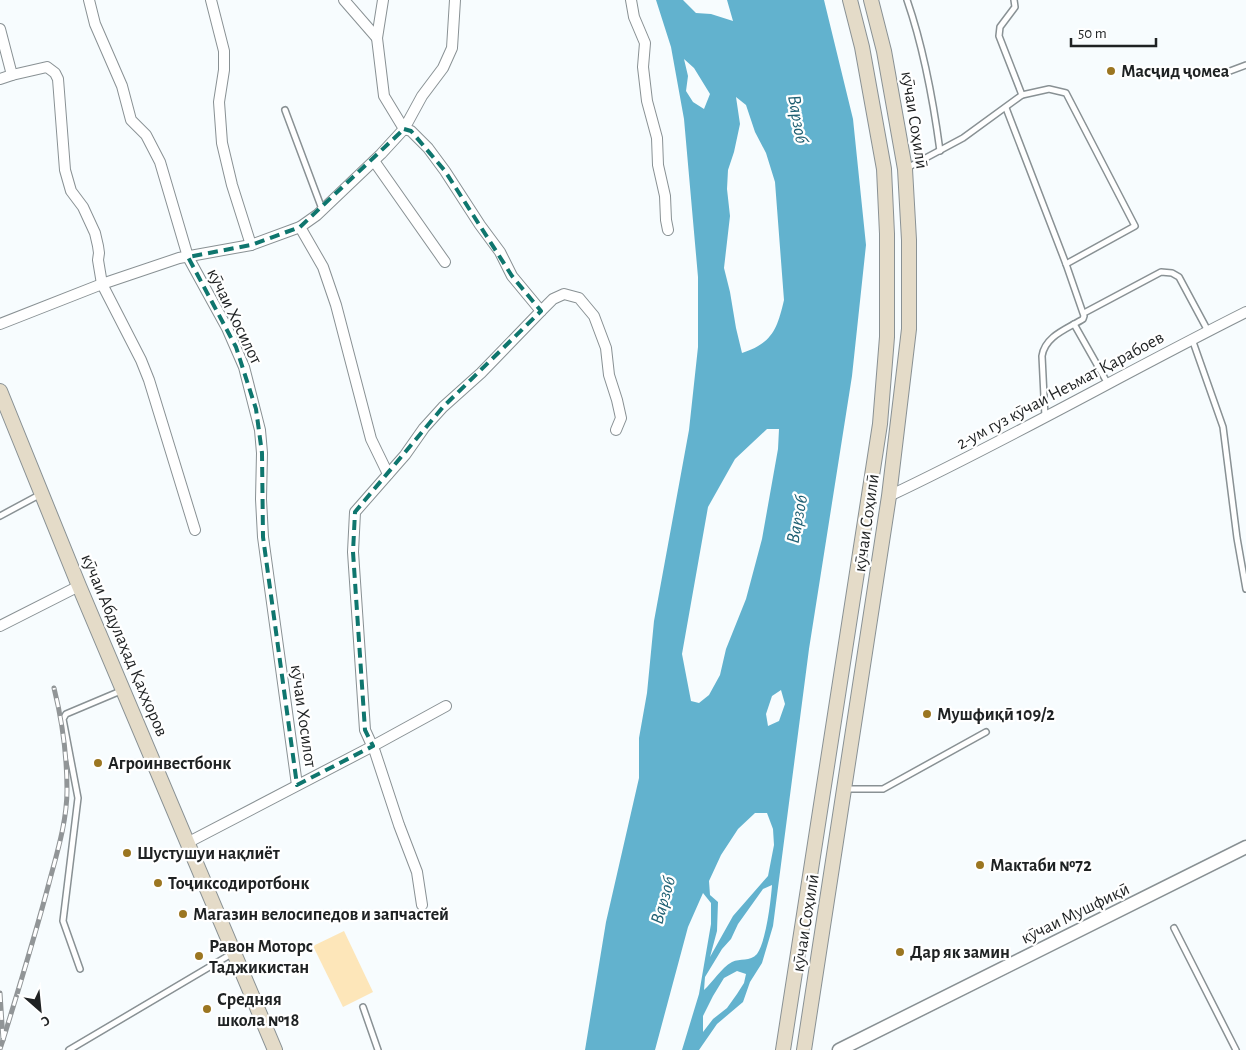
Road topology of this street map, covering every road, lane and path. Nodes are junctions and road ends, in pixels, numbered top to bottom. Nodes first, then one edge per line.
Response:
1 (89, 0) edge
2 (211, 0) edge
3 (344, 0) edge
4 (383, 0) edge
5 (455, 0) edge
6 (631, 0) edge
7 (850, 0) edge
8 (871, 0) edge
9 (907, 0) edge
10 (1014, 0) edge
11 (0, 29) edge
12 (377, 38) junction
13 (1246, 65) edge
14 (12, 74) junction
15 (1222, 74) dead end
16 (0, 79) edge
17 (1022, 95) junction
18 (1006, 108) junction
19 (285, 110) dead end
20 (404, 129) junction
21 (940, 151) junction
22 (374, 161) junction
23 (905, 169) junction
24 (323, 210) junction
25 (300, 227) junction
26 (668, 230) dead end
27 (251, 245) junction
28 (188, 257) junction
29 (444, 262) dead end
30 (1066, 264) junction
31 (102, 284) junction
32 (541, 311) junction
33 (1246, 312) edge
34 (1084, 313) junction
35 (0, 324) edge
36 (1074, 324) junction
37 (1208, 331) junction
38 (1192, 339) junction
39 (1108, 384) junction
40 (0, 391) edge
41 (3, 408) edge
42 (1045, 418) junction
43 (616, 430) dead end
44 (388, 474) junction
45 (42, 493) junction
46 (890, 496) junction
47 (0, 516) edge
48 (195, 530) dead end
49 (80, 586) junction
50 (1246, 589) edge
51 (0, 626) edge
52 (123, 690) junction
53 (446, 706) dead end
54 (986, 732) dead end
55 (372, 746) junction
56 (297, 785) junction
57 (845, 789) junction
58 (188, 844) junction
59 (1246, 847) edge
60 (422, 905) dead end
61 (1174, 928) dead end
62 (234, 953) junction
63 (80, 969) dead end
64 (362, 1007) dead end
65 (69, 1050) edge
66 (275, 1050) edge
67 (378, 1050) edge
68 (783, 1050) edge
69 (804, 1050) edge
70 (838, 1050) edge
71 (1236, 1050) edge

1 - 28 street, кӯчаи Хосилот
2 - 27 street
3 - 12 street
4 - 12 street
5 - 20 street
6 - 26 street
7 - 68 main road, кӯчаи Соҳилӣ
8 - 23 main road, кӯчаи Соҳилӣ
9 - 21 lane
10 - 17 lane
11 - 14 street
12 - 20 street
13 - 15 lane
14 - 16 street
14 - 31 street
17 - 18 lane
17 - 30 lane
18 - 21 lane
18 - 30 lane
19 - 24 lane
20 - 22 street
20 - 32 street
21 - 23 lane
22 - 24 street
22 - 29 street
23 - 46 main road, кӯчаи Соҳилӣ
24 - 25 street
25 - 27 street
25 - 44 street
27 - 28 street
28 - 31 street
28 - 56 street, кӯчаи Хосилот
30 - 34 lane
31 - 35 street
31 - 48 street
32 - 43 street
32 - 44 street
33 - 37 street, 2-ум гуз кӯчаи Неъмат Қарабоев
34 - 36 lane
34 - 37 lane
36 - 39 lane
36 - 42 lane
37 - 38 street, 2-ум гуз кӯчаи Неъмат Қарабоев
38 - 39 street, 2-ум гуз кӯчаи Неъмат Қарабоев
38 - 50 lane
39 - 42 street, 2-ум гуз кӯчаи Неъмат Қарабоев
40 - 41 main road, кӯчаи Абдулаҳад Қаҳҳоров
41 - 45 main road, кӯчаи Абдулаҳад Қаҳҳоров
42 - 46 street, 2-ум гуз кӯчаи Неъмат Қарабоев
44 - 55 street
45 - 47 lane
45 - 49 main road, кӯчаи Абдулаҳад Қаҳҳоров
46 - 57 main road, кӯчаи Соҳилӣ
49 - 51 street
49 - 52 main road, кӯчаи Абдулаҳад Қаҳҳоров
52 - 58 main road, кӯчаи Абдулаҳад Қаҳҳоров
52 - 63 lane
53 - 55 street
54 - 57 lane
55 - 56 street
55 - 60 street
56 - 58 street
57 - 69 main road, кӯчаи Соҳилӣ
58 - 62 main road, кӯчаи Абдулаҳад Қаҳҳоров
59 - 70 street, кӯчаи Мушфиқӣ
61 - 71 lane
62 - 65 lane
62 - 66 main road, кӯчаи Абдулаҳад Қаҳҳоров
64 - 67 lane

